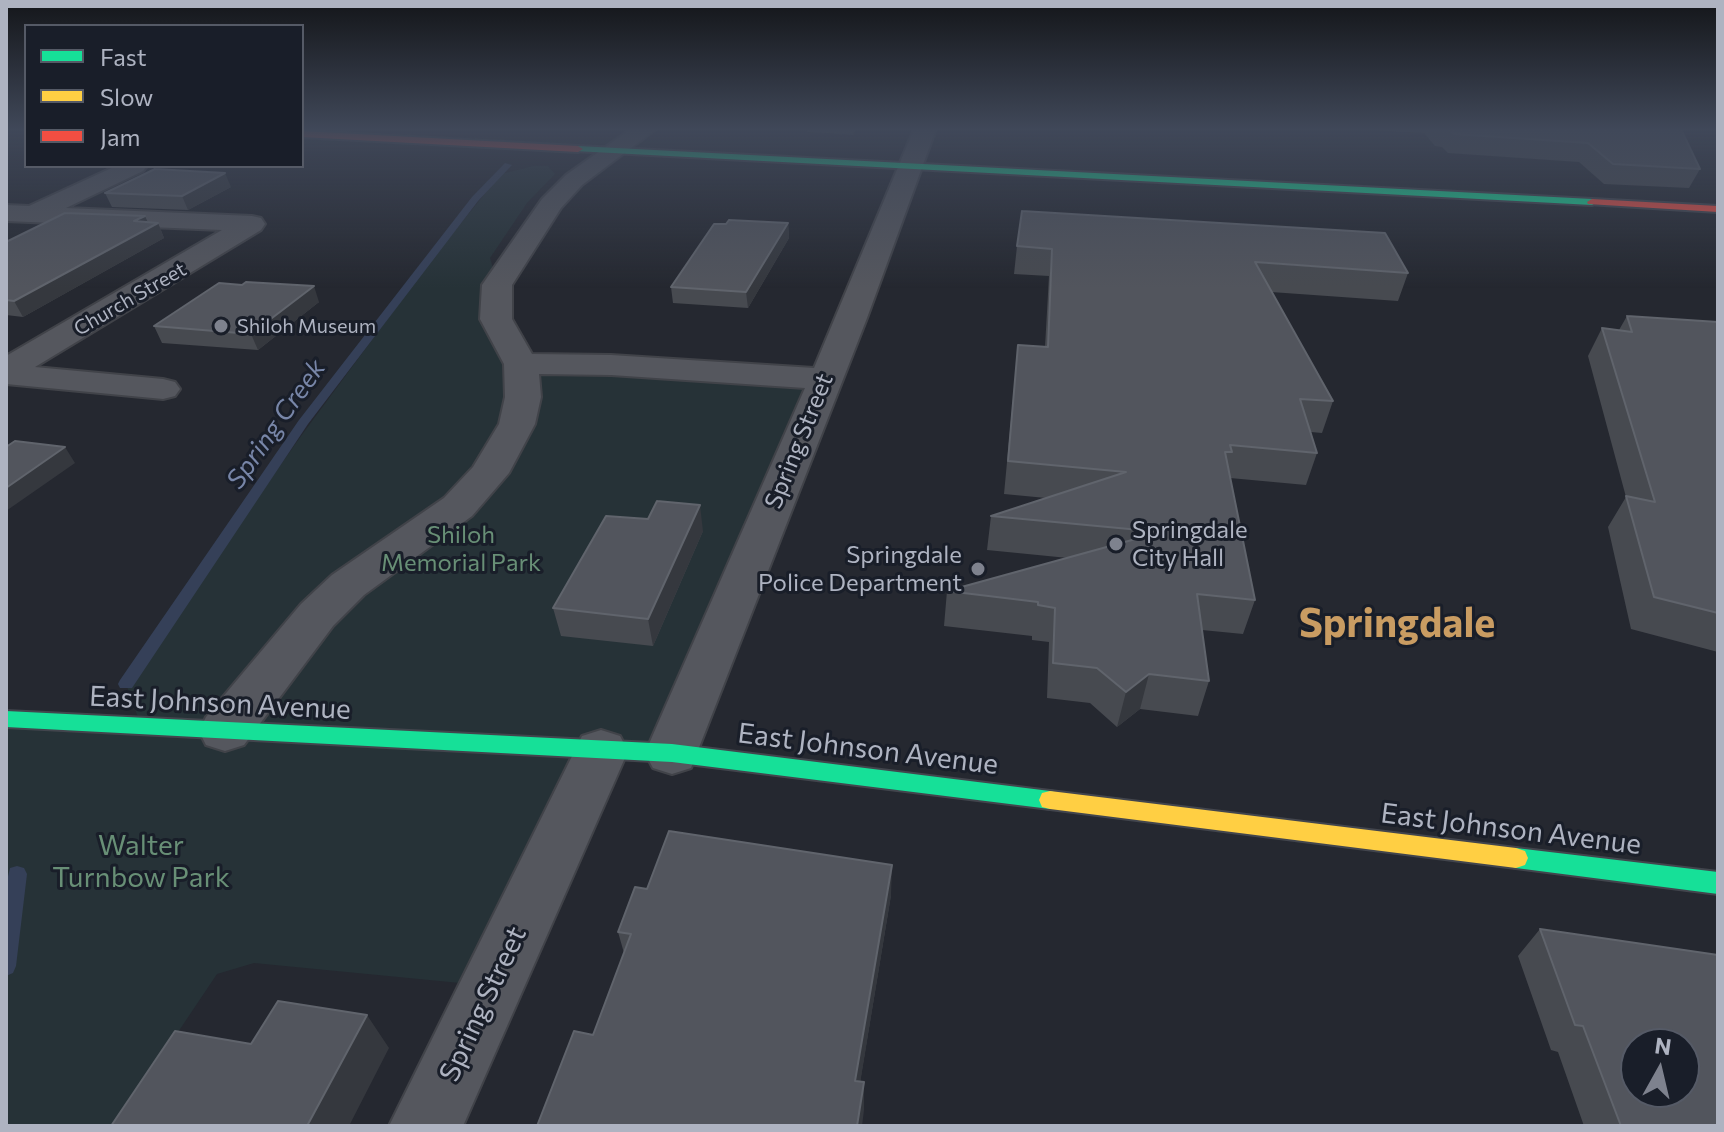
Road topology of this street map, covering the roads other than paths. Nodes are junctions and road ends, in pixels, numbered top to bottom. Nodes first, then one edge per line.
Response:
1 (96, 182) edge
2 (577, 182) edge
3 (905, 182) edge
4 (1208, 182) edge
5 (1718, 209) edge
6 (18, 214) edge
7 (6, 227) edge
8 (521, 364) junction
9 (6, 372) edge
10 (824, 379) junction
11 (163, 389) dead end
12 (6, 719) edge
13 (225, 731) junction
14 (601, 751) junction
15 (672, 753) junction
16 (1718, 883) edge
17 (426, 1126) edge

1 - 6 street
2 - 8 street
3 - 10 street, Spring Street
4 - 5 main road
6 - 7 street
6 - 9 street, Church Street
8 - 10 street
8 - 13 street
9 - 11 street
10 - 15 street, Spring Street
12 - 13 main road, East Johnson Avenue
13 - 14 main road, East Johnson Avenue
14 - 15 main road, East Johnson Avenue
14 - 17 street, Spring Street
15 - 16 main road, East Johnson Avenue

